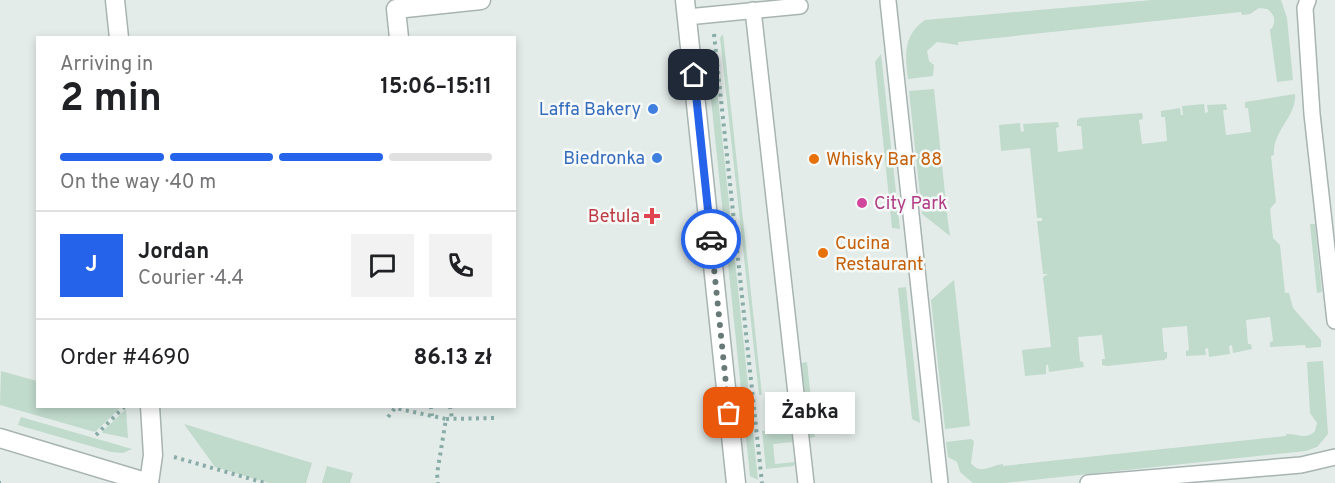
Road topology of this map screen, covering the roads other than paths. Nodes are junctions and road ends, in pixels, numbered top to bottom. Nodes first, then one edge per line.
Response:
1 (115, 0) edge
2 (482, 0) edge
3 (1308, 0) edge
4 (888, 1) edge
5 (800, 6) dead end
6 (686, 8) edge
7 (759, 9) junction
8 (119, 36) edge
9 (399, 36) edge
10 (1335, 321) edge
11 (150, 408) edge
12 (0, 438) edge
13 (1335, 457) edge
14 (149, 483) edge
15 (736, 483) edge
16 (806, 483) edge
17 (940, 483) edge
18 (1088, 483) edge

1 - 8 street
2 - 9 street
3 - 10 lane
4 - 17 lane
5 - 7 lane
6 - 7 lane
6 - 15 street
7 - 16 lane
11 - 14 street
12 - 14 street
13 - 18 lane

